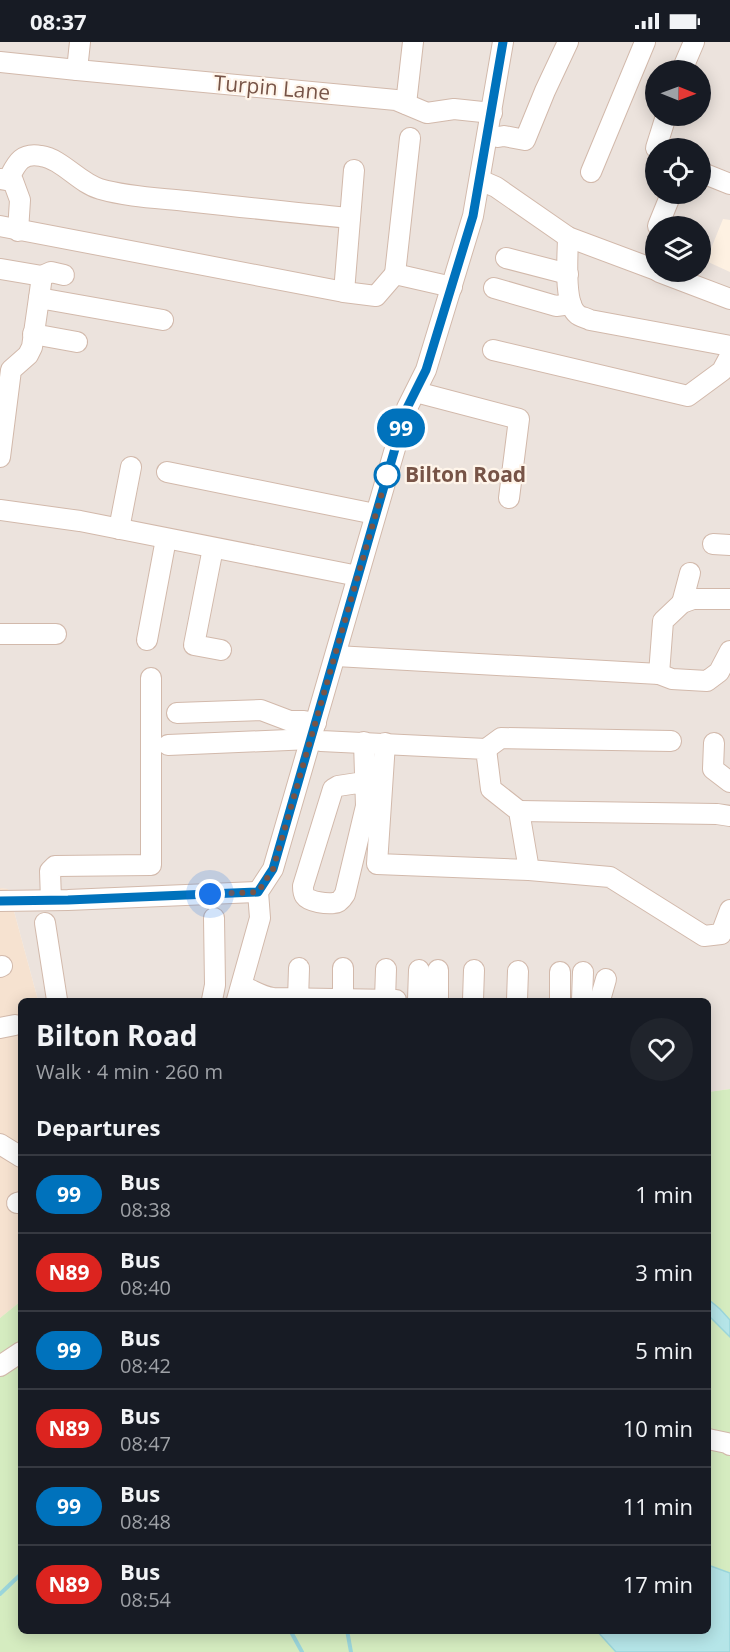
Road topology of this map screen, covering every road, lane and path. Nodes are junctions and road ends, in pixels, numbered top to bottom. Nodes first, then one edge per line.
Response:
1 (80, 42) edge
2 (413, 42) edge
3 (503, 42) edge
4 (568, 42) edge
5 (645, 42) edge
6 (694, 42) edge
7 (686, 60) edge
8 (0, 62) edge
9 (77, 70) junction
10 (406, 104) junction
11 (492, 113) junction
12 (488, 135) junction
13 (410, 138) dead end
14 (354, 170) dead end
15 (591, 172) dead end
16 (711, 176) edge
17 (4, 180) edge
18 (480, 180) junction
19 (730, 184) edge
20 (350, 218) junction
21 (9, 229) edge
22 (568, 237) junction
23 (506, 258) dead end
24 (645, 266) edge
25 (1, 268) edge
26 (395, 274) junction
27 (568, 274) junction
28 (64, 275) dead end
29 (42, 276) junction
30 (686, 282) edge
31 (452, 287) junction
32 (494, 288) dead end
33 (335, 290) junction
34 (39, 298) junction
35 (730, 299) edge
36 (571, 304) junction
37 (163, 320) dead end
38 (33, 334) junction
39 (77, 342) dead end
40 (730, 346) edge
41 (493, 350) dead end
42 (728, 366) edge
43 (416, 392) junction
44 (0, 457) edge
45 (131, 467) dead end
46 (167, 472) dead end
47 (509, 498) dead end
48 (0, 510) edge
49 (375, 514) junction
50 (119, 529) junction
51 (166, 539) junction
52 (213, 548) junction
53 (690, 573) dead end
54 (358, 576) junction
55 (730, 599) edge
56 (682, 603) junction
57 (0, 634) edge
58 (56, 634) dead end
59 (147, 640) dead end
60 (221, 650) dead end
61 (730, 651) edge
62 (336, 656) junction
63 (659, 674) junction
64 (151, 678) dead end
65 (177, 713) dead end
66 (314, 731) junction
67 (671, 741) dead end
68 (364, 742) junction
69 (385, 743) junction
70 (714, 743) dead end
71 (168, 744) dead end
72 (486, 749) junction
73 (364, 782) junction
74 (730, 782) edge
75 (519, 812) junction
76 (730, 816) edge
77 (529, 870) junction
78 (258, 892) junction
79 (51, 900) junction
80 (0, 901) edge
81 (730, 910) edge
82 (214, 918) dead end
83 (45, 923) dead end
84 (303, 968) dead end
85 (347, 968) dead end
86 (429, 970) junction
87 (560, 972) dead end
88 (583, 972) dead end
89 (606, 979) dead end
90 (239, 993) edge
91 (57, 998) edge
92 (212, 998) edge
93 (268, 998) edge
94 (302, 998) edge
95 (347, 998) edge
96 (385, 998) edge
97 (396, 998) edge
98 (419, 998) edge
99 (429, 998) edge
100 (437, 998) edge
101 (473, 998) edge
102 (483, 998) edge
103 (517, 998) edge
104 (525, 998) edge
105 (560, 998) edge
106 (582, 998) edge
107 (601, 998) edge
108 (0, 1144) edge
109 (18, 1154) edge
110 (18, 1355) edge
111 (0, 1366) edge
112 (711, 1440) edge
113 (730, 1445) edge

1 - 9 street
2 - 10 street
3 - 11 street
4 - 12 street
5 - 15 street
6 - 7 street
8 - 9 street, Turpin Lane
9 - 10 street, Turpin Lane
10 - 11 street, Turpin Lane
11 - 12 street
12 - 18 street
13 - 26 street
14 - 20 street
16 - 19 street
17 - 20 street
17 - 21 street
18 - 22 street
18 - 31 street
20 - 33 street
21 - 33 street
22 - 24 street
22 - 27 street
23 - 27 street
25 - 29 street
26 - 31 street
26 - 33 street
27 - 36 street
28 - 29 street
29 - 34 street
30 - 35 street
31 - 43 street
32 - 36 street
34 - 37 street
34 - 38 street
36 - 40 street
38 - 39 street
38 - 44 street
41 - 42 street
43 - 47 street
43 - 49 street
45 - 50 street
46 - 49 street
48 - 50 street
49 - 54 street
50 - 51 street
51 - 52 street
51 - 59 street
52 - 54 street
52 - 60 street
53 - 56 street
54 - 62 street
55 - 56 street
56 - 63 street
57 - 58 street
61 - 63 street
62 - 63 street
62 - 66 street
64 - 79 street
65 - 66 street
66 - 68 street
66 - 71 street
66 - 78 street
67 - 72 street
68 - 69 street
68 - 73 street
69 - 72 street
69 - 77 street
70 - 74 street
72 - 75 street
73 - 73 street
75 - 76 street
75 - 77 street
77 - 81 street
78 - 79 street
78 - 90 street
79 - 80 street
82 - 92 street
83 - 91 street
84 - 94 street
85 - 95 street
86 - 98 street
86 - 99 street
86 - 100 street
87 - 105 street
88 - 106 street
89 - 107 street
90 - 93 street
96 - 97 street
101 - 102 street
103 - 104 street
108 - 109 street
110 - 111 street
112 - 113 street

